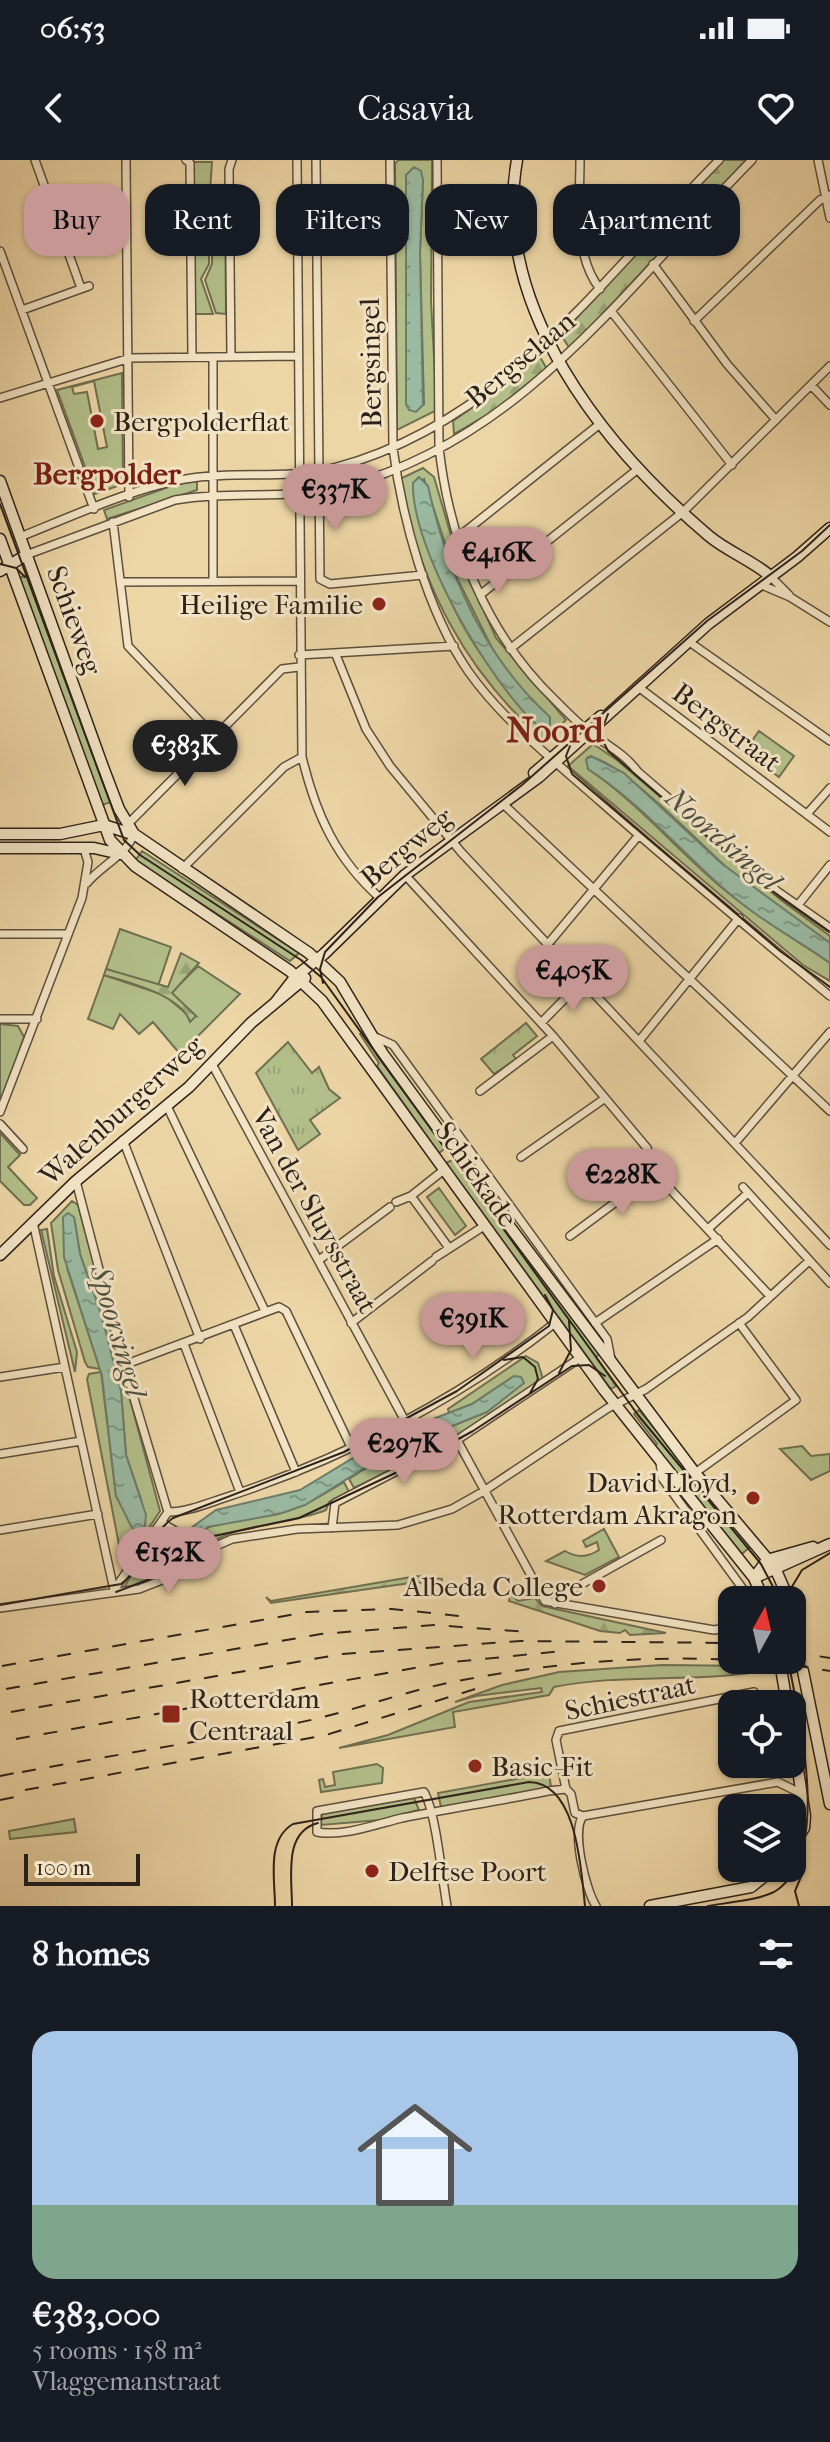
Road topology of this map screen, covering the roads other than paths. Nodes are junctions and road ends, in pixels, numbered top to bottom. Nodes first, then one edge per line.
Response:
1 (35, 160) edge
2 (126, 160) edge
3 (297, 160) edge
4 (316, 160) edge
5 (390, 160) edge
6 (437, 160) edge
7 (580, 160) edge
8 (719, 160) edge
9 (752, 160) edge
10 (818, 160) edge
11 (231, 161) edge
12 (188, 162) edge
13 (515, 164) edge
14 (827, 196) edge
15 (830, 218) edge
16 (0, 251) edge
17 (653, 264) junction
18 (600, 289) junction
19 (22, 310) junction
20 (611, 311) junction
21 (694, 321) junction
22 (548, 344) junction
23 (192, 356) junction
24 (231, 356) junction
25 (298, 356) junction
26 (213, 357) junction
27 (130, 358) junction
28 (559, 363) junction
29 (830, 366) edge
30 (47, 381) junction
31 (811, 385) junction
32 (0, 398) edge
33 (830, 405) edge
34 (776, 420) junction
35 (439, 423) junction
36 (601, 423) junction
37 (439, 447) junction
38 (393, 448) junction
39 (732, 465) junction
40 (395, 469) junction
41 (638, 469) junction
42 (318, 471) junction
43 (300, 474) junction
44 (212, 477) junction
45 (0, 481) edge
46 (319, 491) junction
47 (298, 494) junction
48 (213, 495) junction
49 (129, 497) junction
50 (94, 509) junction
51 (683, 512) junction
52 (113, 522) junction
53 (49, 526) junction
54 (829, 529) edge
55 (20, 537) junction
56 (457, 538) junction
57 (1, 543) edge
58 (56, 543) junction
59 (26, 555) junction
60 (4, 568) edge
61 (423, 575) junction
62 (213, 581) junction
63 (299, 581) junction
64 (767, 581) junction
65 (121, 582) junction
66 (480, 595) junction
67 (790, 597) junction
68 (830, 622) edge
69 (688, 641) junction
70 (454, 646) junction
71 (510, 649) junction
72 (299, 655) junction
73 (336, 655) junction
74 (299, 667) junction
75 (637, 686) junction
76 (587, 730) junction
77 (214, 736) junction
78 (830, 741) edge
79 (302, 757) junction
80 (553, 761) junction
81 (830, 788) edge
82 (502, 803) junction
83 (97, 810) junction
84 (807, 814) junction
85 (104, 825) junction
86 (92, 828) junction
87 (130, 830) junction
88 (830, 832) edge
89 (0, 834) edge
90 (41, 834) junction
91 (639, 835) junction
92 (452, 838) junction
93 (0, 848) edge
94 (42, 848) junction
95 (84, 849) junction
96 (120, 854) junction
97 (830, 865) edge
98 (182, 869) junction
99 (405, 875) junction
100 (86, 885) junction
101 (594, 890) junction
102 (380, 898) junction
103 (798, 905) junction
104 (739, 918) junction
105 (830, 928) edge
106 (0, 934) edge
107 (68, 934) junction
108 (548, 944) junction
109 (318, 960) junction
110 (299, 978) junction
111 (689, 979) junction
112 (582, 981) junction
113 (830, 996) edge
114 (0, 1019) edge
115 (37, 1019) junction
116 (541, 1023) junction
117 (830, 1032) edge
118 (553, 1036) junction
119 (375, 1037) junction
120 (639, 1041) junction
121 (212, 1064) junction
122 (792, 1076) junction
123 (480, 1091) dead end
124 (604, 1099) junction
125 (167, 1106) junction
126 (830, 1111) edge
127 (0, 1112) edge
128 (0, 1124) edge
129 (123, 1140) junction
130 (735, 1143) junction
131 (23, 1149) dead end
132 (521, 1157) dead end
133 (445, 1169) junction
134 (655, 1173) junction
135 (76, 1181) junction
136 (411, 1196) junction
137 (33, 1222) junction
138 (484, 1226) junction
139 (709, 1228) junction
140 (570, 1236) dead end
141 (718, 1239) junction
142 (829, 1243) edge
143 (449, 1248) junction
144 (0, 1255) edge
145 (319, 1260) junction
146 (809, 1261) junction
147 (830, 1283) edge
148 (770, 1296) junction
149 (265, 1311) junction
150 (351, 1323) junction
151 (555, 1323) junction
152 (595, 1323) junction
153 (739, 1323) junction
154 (234, 1325) junction
155 (200, 1339) junction
156 (184, 1344) junction
157 (580, 1358) junction
158 (611, 1361) junction
159 (124, 1365) junction
160 (65, 1367) junction
161 (0, 1377) edge
162 (636, 1393) junction
163 (612, 1406) junction
164 (404, 1419) junction
165 (457, 1440) junction
166 (81, 1441) junction
167 (351, 1447) junction
168 (0, 1454) edge
169 (660, 1462) junction
170 (296, 1472) junction
171 (695, 1473) junction
172 (484, 1491) junction
173 (240, 1492) junction
174 (168, 1512) junction
175 (98, 1514) junction
176 (162, 1523) junction
177 (332, 1528) junction
178 (0, 1530) edge
179 (661, 1540) dead end
180 (827, 1545) edge
181 (207, 1550) junction
182 (771, 1564) junction
183 (754, 1578) junction
184 (741, 1586) edge
185 (758, 1586) edge
186 (782, 1586) edge
187 (114, 1590) junction
188 (555, 1604) junction
189 (0, 1608) edge
190 (718, 1629) edge
191 (804, 1674) tunnel mouth
192 (718, 1699) edge
193 (827, 1774) edge
194 (799, 1778) edge
195 (566, 1789) junction
196 (802, 1794) joint
197 (830, 1804) edge
198 (430, 1813) junction
199 (583, 1816) junction
200 (757, 1882) edge
201 (447, 1906) edge
202 (596, 1906) edge
203 (650, 1906) edge

1 - 19 street
2 - 27 street
3 - 25 street
4 - 42 street
5 - 38 street, Bergsingel
6 - 35 street
7 - 18 street
8 - 18 street, Bergselaan
9 - 17 street, Bergselaan
10 - 14 street
11 - 24 street
12 - 23 street
13 - 22 main road
14 - 15 street
14 - 21 street
16 - 19 street
17 - 20 street, Bergselaan
17 - 21 street
18 - 22 street, Bergselaan
19 - 30 street
20 - 28 street, Bergselaan
20 - 39 street
21 - 34 street
22 - 28 main road
22 - 35 street, Bergselaan
23 - 26 street
23 - 27 street
24 - 25 street
24 - 26 street
25 - 43 street
26 - 44 street
27 - 30 street
27 - 49 street
28 - 36 main road
28 - 37 street, Bergselaan
29 - 31 street
30 - 32 street
30 - 50 street
31 - 33 street
31 - 34 street
34 - 39 street
35 - 37 street
35 - 38 street, Bergselaan
36 - 41 main road
36 - 56 street
37 - 40 street, Bergselaan
37 - 56 street
38 - 40 street, Bergsingel
38 - 42 street, Bergselaan
39 - 51 street
40 - 46 street, Bergselaan
40 - 61 street, Bergsingel
41 - 51 main road
41 - 66 street
42 - 43 street, Bergselaan
42 - 46 street
43 - 44 street, Bergselaan
43 - 47 street
44 - 48 street
44 - 49 street, Bergselaan
45 - 55 main road, Schieweg
46 - 47 street, Bergselaan
46 - 61 street
47 - 48 street, Bergselaan
47 - 63 street
48 - 52 street, Bergselaan
48 - 62 street
49 - 50 street, Bergselaan
50 - 53 street, Bergselaan
51 - 64 main road
51 - 71 street
52 - 58 street, Bergselaan
52 - 65 street
53 - 55 street, Bergselaan
53 - 58 street
54 - 64 main road, Bergweg
55 - 57 main road, Bergselaan
55 - 59 main road, Schieweg
56 - 66 street
57 - 60 main road, Schieweg
58 - 59 street, Bergselaan
59 - 60 main road, Bergselaan
59 - 87 main road, Schieweg
60 - 83 main road, Schieweg
61 - 70 street, Bergsingel
62 - 63 street
62 - 65 street
63 - 72 street
64 - 67 street
64 - 67 street
64 - 69 main road, Bergweg
65 - 77 street
66 - 71 street
67 - 68 street
69 - 75 main road, Bergweg
69 - 78 street
70 - 73 street
70 - 80 street, Bergsingel
71 - 76 street
72 - 73 street
72 - 74 street
73 - 92 street
74 - 77 street
74 - 79 street
75 - 76 main road, Bergweg
75 - 84 street, Bergstraat
76 - 80 main road, Bergweg
76 - 103 street
77 - 87 street
79 - 98 street
79 - 102 street
80 - 82 main road, Bergweg
80 - 91 street
81 - 84 street
82 - 92 main road, Bergweg
82 - 101 street
83 - 85 main road, Schieweg
83 - 86 main road
84 - 88 street, Bergstraat
85 - 86 main road
85 - 87 main road
85 - 96 main road, Schieweg
86 - 90 main road
87 - 96 street
87 - 98 main road
89 - 90 main road
90 - 94 main road
91 - 101 street
91 - 104 street
92 - 99 main road, Bergweg
92 - 108 street
93 - 94 main road
94 - 95 main road
95 - 96 main road
95 - 100 street
96 - 100 street
96 - 110 main road, Schieweg
97 - 103 street
98 - 109 main road
99 - 102 main road, Bergweg
99 - 116 street
100 - 107 street
101 - 108 street
101 - 111 street
102 - 109 main road, Bergweg
103 - 105 street
104 - 111 street
104 - 113 street
106 - 107 street
107 - 115 street
108 - 112 street
109 - 110 main road, Bergweg
109 - 119 main road, Schiekade
110 - 121 main road, Walenburgerweg
110 - 133 main road, Schiekade
111 - 120 street
111 - 122 street
112 - 116 street
112 - 120 street
114 - 115 street
115 - 127 street
116 - 118 street
117 - 122 street
118 - 123 street
118 - 124 street
119 - 152 street, Schiekade
119 - 158 main road, Schiekade
120 - 130 street
121 - 125 main road, Walenburgerweg
121 - 145 street, Van der Sluysstraat
122 - 126 street
122 - 130 street
124 - 132 street
124 - 134 street
125 - 129 main road, Walenburgerweg
125 - 149 street
128 - 131 street
129 - 135 main road, Walenburgerweg
129 - 155 street
130 - 142 street
133 - 136 street
133 - 138 main road, Schiekade
134 - 139 street
134 - 140 street
135 - 137 main road, Walenburgerweg
135 - 159 street
136 - 143 street
136 - 145 street
137 - 144 main road, Walenburgerweg
137 - 160 street
138 - 143 street
138 - 151 main road, Schiekade
139 - 141 street
139 - 146 street
141 - 148 street
141 - 152 street
143 - 150 street
145 - 150 street, Van der Sluysstraat
146 - 147 street
146 - 148 street
148 - 153 street
149 - 154 street
149 - 167 street
150 - 164 street, Van der Sluysstraat
151 - 157 main road, Schiekade
151 - 164 street
152 - 158 street, Schiekade
153 - 162 street
153 - 171 street
154 - 155 street
154 - 170 street
155 - 156 street
156 - 159 street
156 - 173 street
157 - 163 main road, Schiekade
157 - 165 street
158 - 162 main road, Schiekade
159 - 174 street
160 - 161 street
160 - 166 street
162 - 163 street
162 - 171 main road, Schiekade
163 - 169 main road, Schiekade
163 - 172 street
164 - 167 street
165 - 172 street
165 - 177 street
166 - 168 street
166 - 175 street
167 - 170 street
169 - 183 main road, Schiekade
169 - 184 street, Schiekade
170 - 173 street
171 - 182 main road, Schiekade
172 - 177 street
172 - 188 street
173 - 174 street
174 - 176 street
175 - 178 street
175 - 187 street
176 - 181 street
176 - 187 street
177 - 181 street
179 - 188 street
180 - 182 main road
181 - 187 street
182 - 183 main road
182 - 186 main road, Schiekade
183 - 185 main road, Schiekade
187 - 189 street
188 - 190 street
191 - 193 main road
192 - 195 street, Schiestraat
193 - 197 main road
194 - 196 main road
195 - 198 street
195 - 199 street, Schiestraat
196 - 199 street
198 - 198 street
198 - 201 street
199 - 202 street
200 - 203 main road

